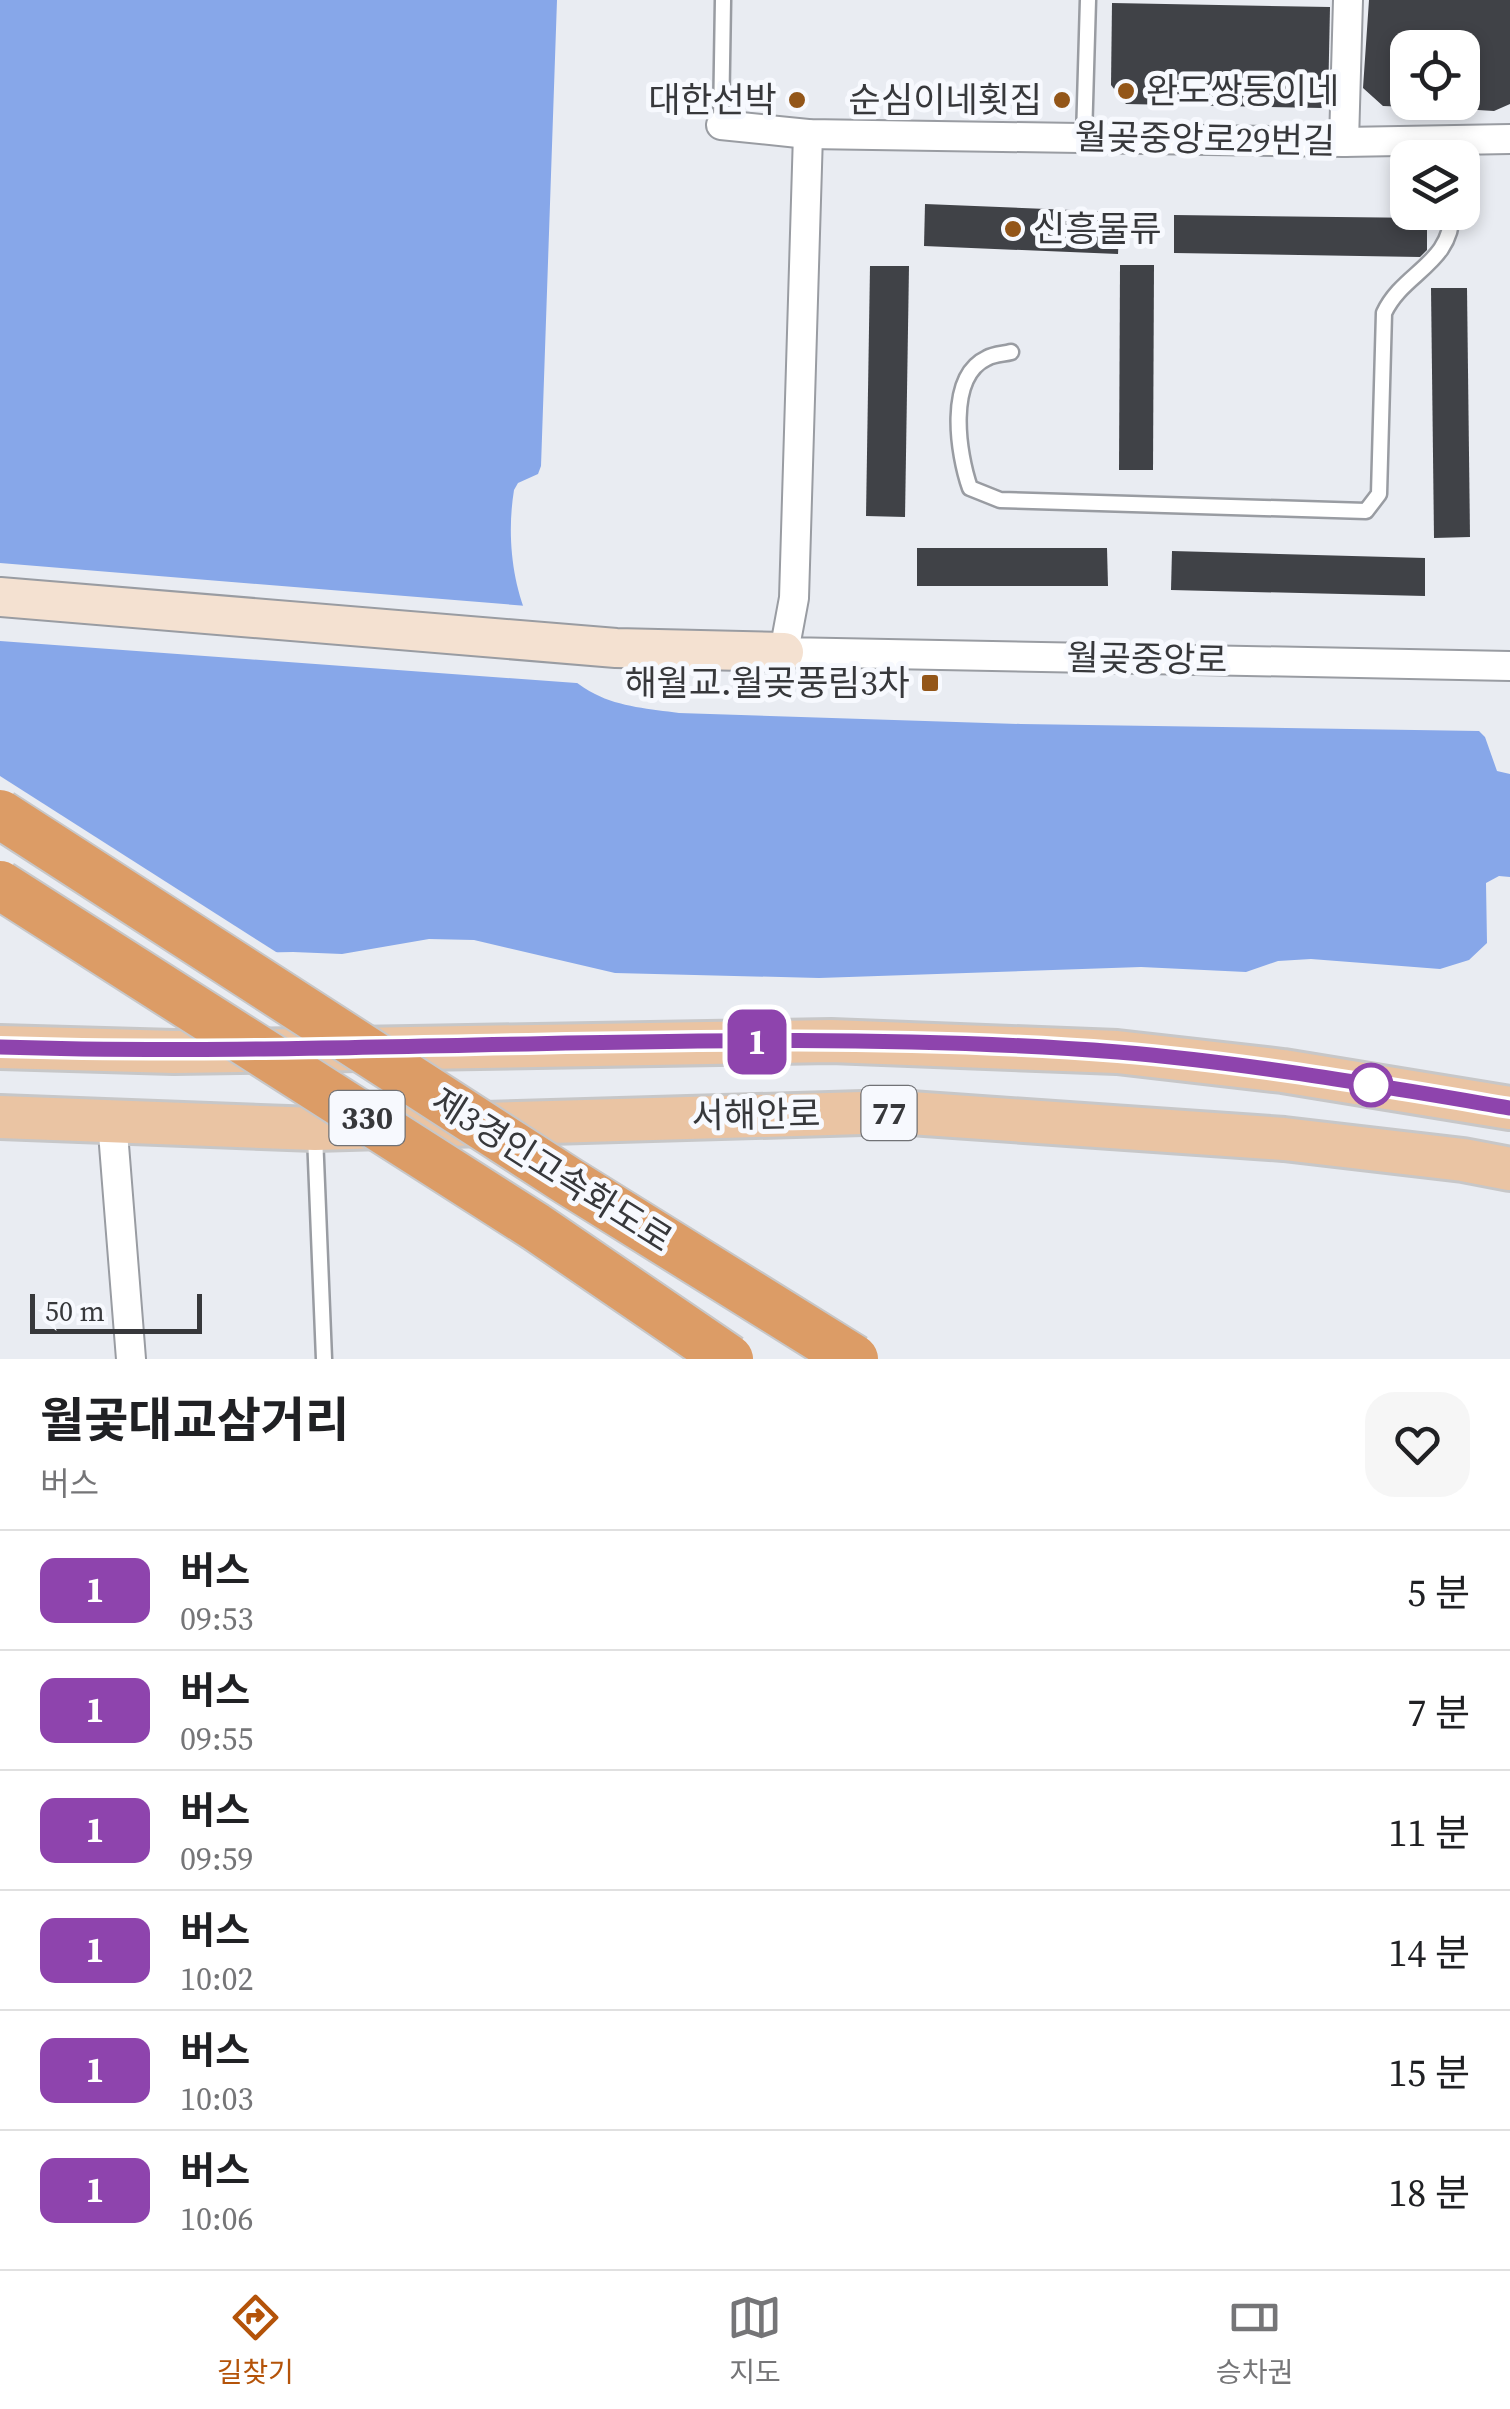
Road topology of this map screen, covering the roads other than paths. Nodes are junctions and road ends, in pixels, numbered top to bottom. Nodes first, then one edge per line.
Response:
1 (723, 0) edge
2 (1088, 0) edge
3 (1348, 0) edge
4 (721, 125) joint
5 (808, 134) junction
6 (1084, 138) junction
7 (1510, 139) edge
8 (1344, 142) junction
9 (1480, 144) edge
10 (1390, 145) edge
11 (1450, 230) edge
12 (1010, 352) dead end
13 (0, 598) edge
14 (784, 652) junction
15 (1510, 666) edge
16 (0, 814) edge
17 (0, 885) edge
18 (0, 1047) edge
19 (1510, 1108) edge
20 (0, 1117) edge
21 (112, 1120) junction
22 (315, 1129) junction
23 (1510, 1170) edge
24 (130, 1359) edge
25 (324, 1359) edge
26 (728, 1359) edge
27 (854, 1359) edge

1 - 4 lane
2 - 6 lane
3 - 8 street
4 - 5 street, 월곶중앙로29번길
5 - 6 street, 월곶중앙로29번길
5 - 14 street
6 - 8 street, 월곶중앙로29번길
7 - 9 street, 월곶중앙로29번길
8 - 10 street, 월곶중앙로29번길
11 - 12 lane
13 - 14 main road
14 - 15 street, 월곶중앙로
16 - 27 highway, 제3경인고속화도로 / 330, bridge
17 - 26 highway, 제3경인고속화도로 / 330, bridge
18 - 19 main road, 서해안로 / 77
20 - 21 main road, 서해안로 / 77
21 - 22 main road, 서해안로 / 77
21 - 24 street
22 - 23 main road, 서해안로 / 77
22 - 25 lane

